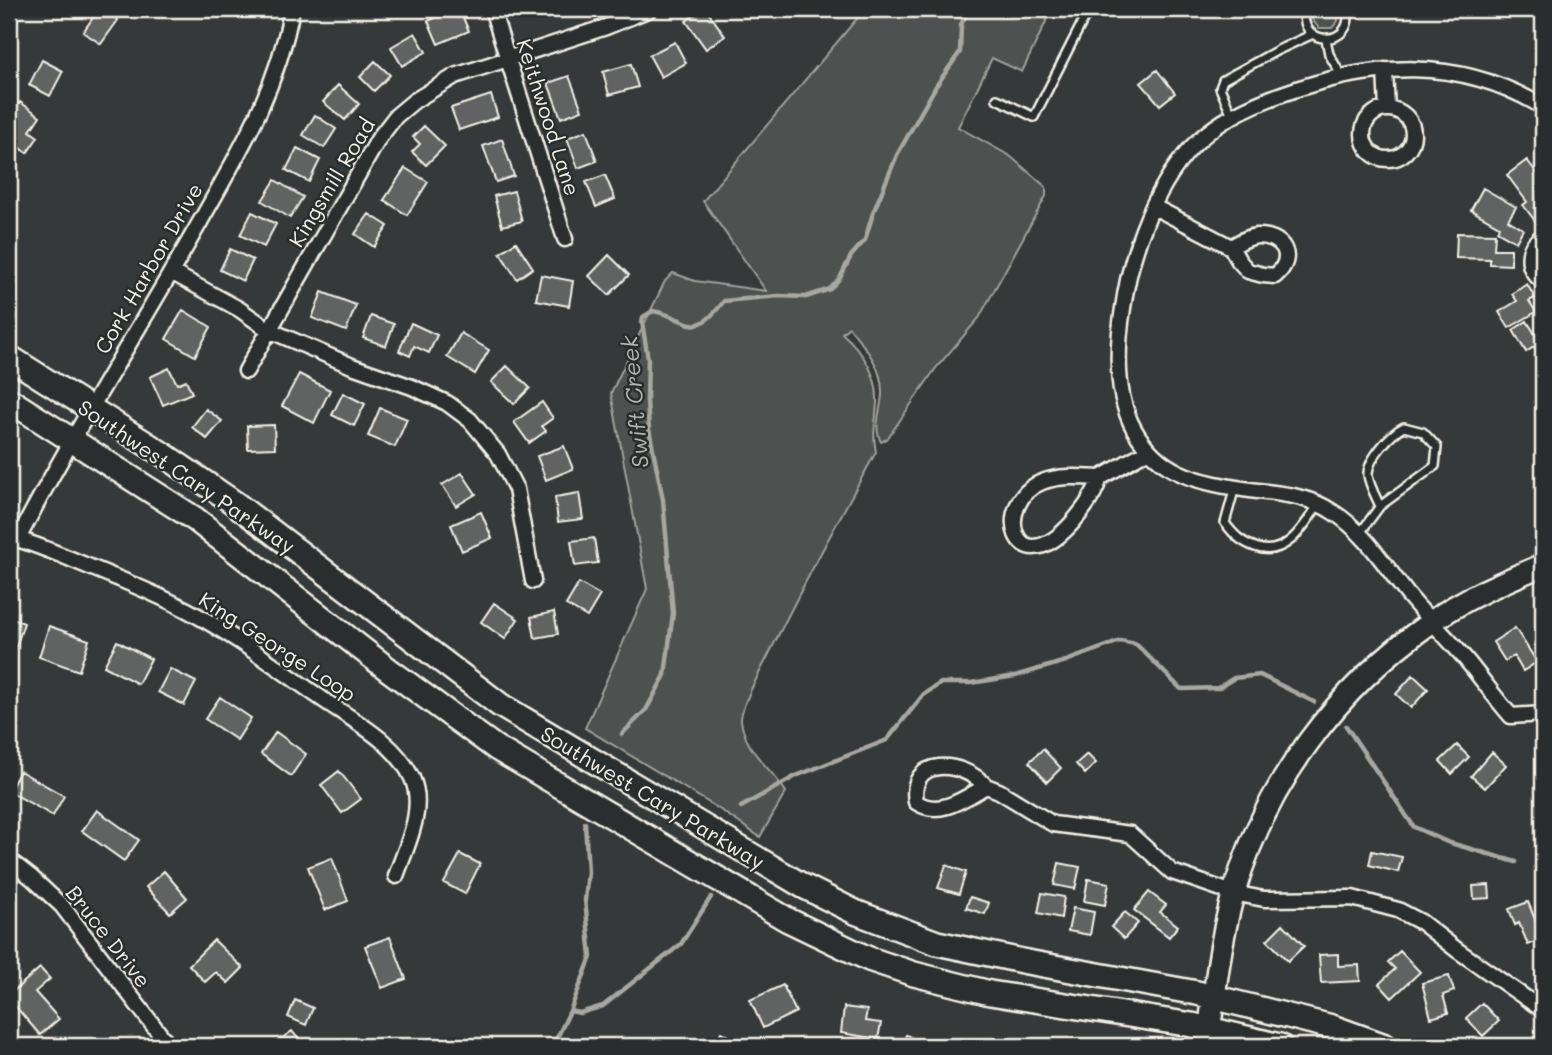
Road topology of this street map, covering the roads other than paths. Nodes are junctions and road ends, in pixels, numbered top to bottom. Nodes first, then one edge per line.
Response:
1 (292, 9) edge
2 (492, 9) edge
3 (650, 9) edge
4 (1089, 9) edge
5 (1305, 9) edge
6 (1347, 9) edge
7 (1313, 34) junction
8 (1326, 39) junction
9 (509, 59) junction
10 (1385, 70) junction
11 (1341, 75) junction
12 (997, 99) dead end
13 (1543, 107) edge
14 (1387, 109) dead end
15 (1233, 117) junction
16 (1154, 207) junction
17 (1543, 236) edge
18 (565, 239) dead end
19 (1231, 247) dead end
20 (171, 272) junction
21 (1543, 281) edge
22 (269, 330) junction
23 (9, 358) edge
24 (246, 371) dead end
25 (9, 400) edge
26 (91, 409) junction
27 (73, 439) junction
28 (1147, 451) junction
29 (1100, 478) junction
30 (1235, 487) junction
31 (1318, 505) junction
32 (1380, 506) junction
33 (1360, 534) junction
34 (13, 538) edge
35 (1543, 565) edge
36 (533, 581) dead end
37 (1432, 621) junction
38 (1543, 714) edge
39 (986, 786) junction
40 (9, 860) edge
41 (396, 876) dead end
42 (1233, 893) junction
43 (1543, 1010) edge
44 (1210, 1023) edge
45 (169, 1046) edge
46 (1280, 1046) edge
47 (1385, 1046) edge

1 - 20 street, Cork Harbor Drive
2 - 9 street, Keithwood Lane
3 - 9 street, Kingsmill Road
4 - 12 lane
5 - 7 lane
6 - 8 lane
7 - 8 lane
7 - 15 lane
8 - 11 lane
9 - 18 street, Keithwood Lane
9 - 22 street, Kingsmill Road
10 - 11 street
10 - 13 street
10 - 14 street
11 - 15 street
15 - 16 street
16 - 19 street
16 - 28 street
17 - 21 street
20 - 22 street
20 - 26 street, Cork Harbor Drive
22 - 24 street, Kingsmill Road
22 - 36 street
23 - 26 main road, Southwest Cary Parkway
25 - 27 main road, Southwest Cary Parkway
26 - 27 street, Cork Harbor Drive
26 - 44 main road, Southwest Cary Parkway
27 - 34 street, Cork Harbor Drive
27 - 44 main road, Southwest Cary Parkway
28 - 29 street
28 - 30 street
29 - 29 street
30 - 31 street
30 - 31 lane
31 - 33 street
32 - 32 lane
32 - 33 lane
33 - 37 street
34 - 41 street, King George Loop
35 - 37 street
37 - 38 street
37 - 42 street
39 - 39 street
39 - 42 street
40 - 45 street, Bruce Drive
42 - 43 street
42 - 44 street
44 - 46 main road, Southwest Cary Parkway
44 - 47 main road, Southwest Cary Parkway

